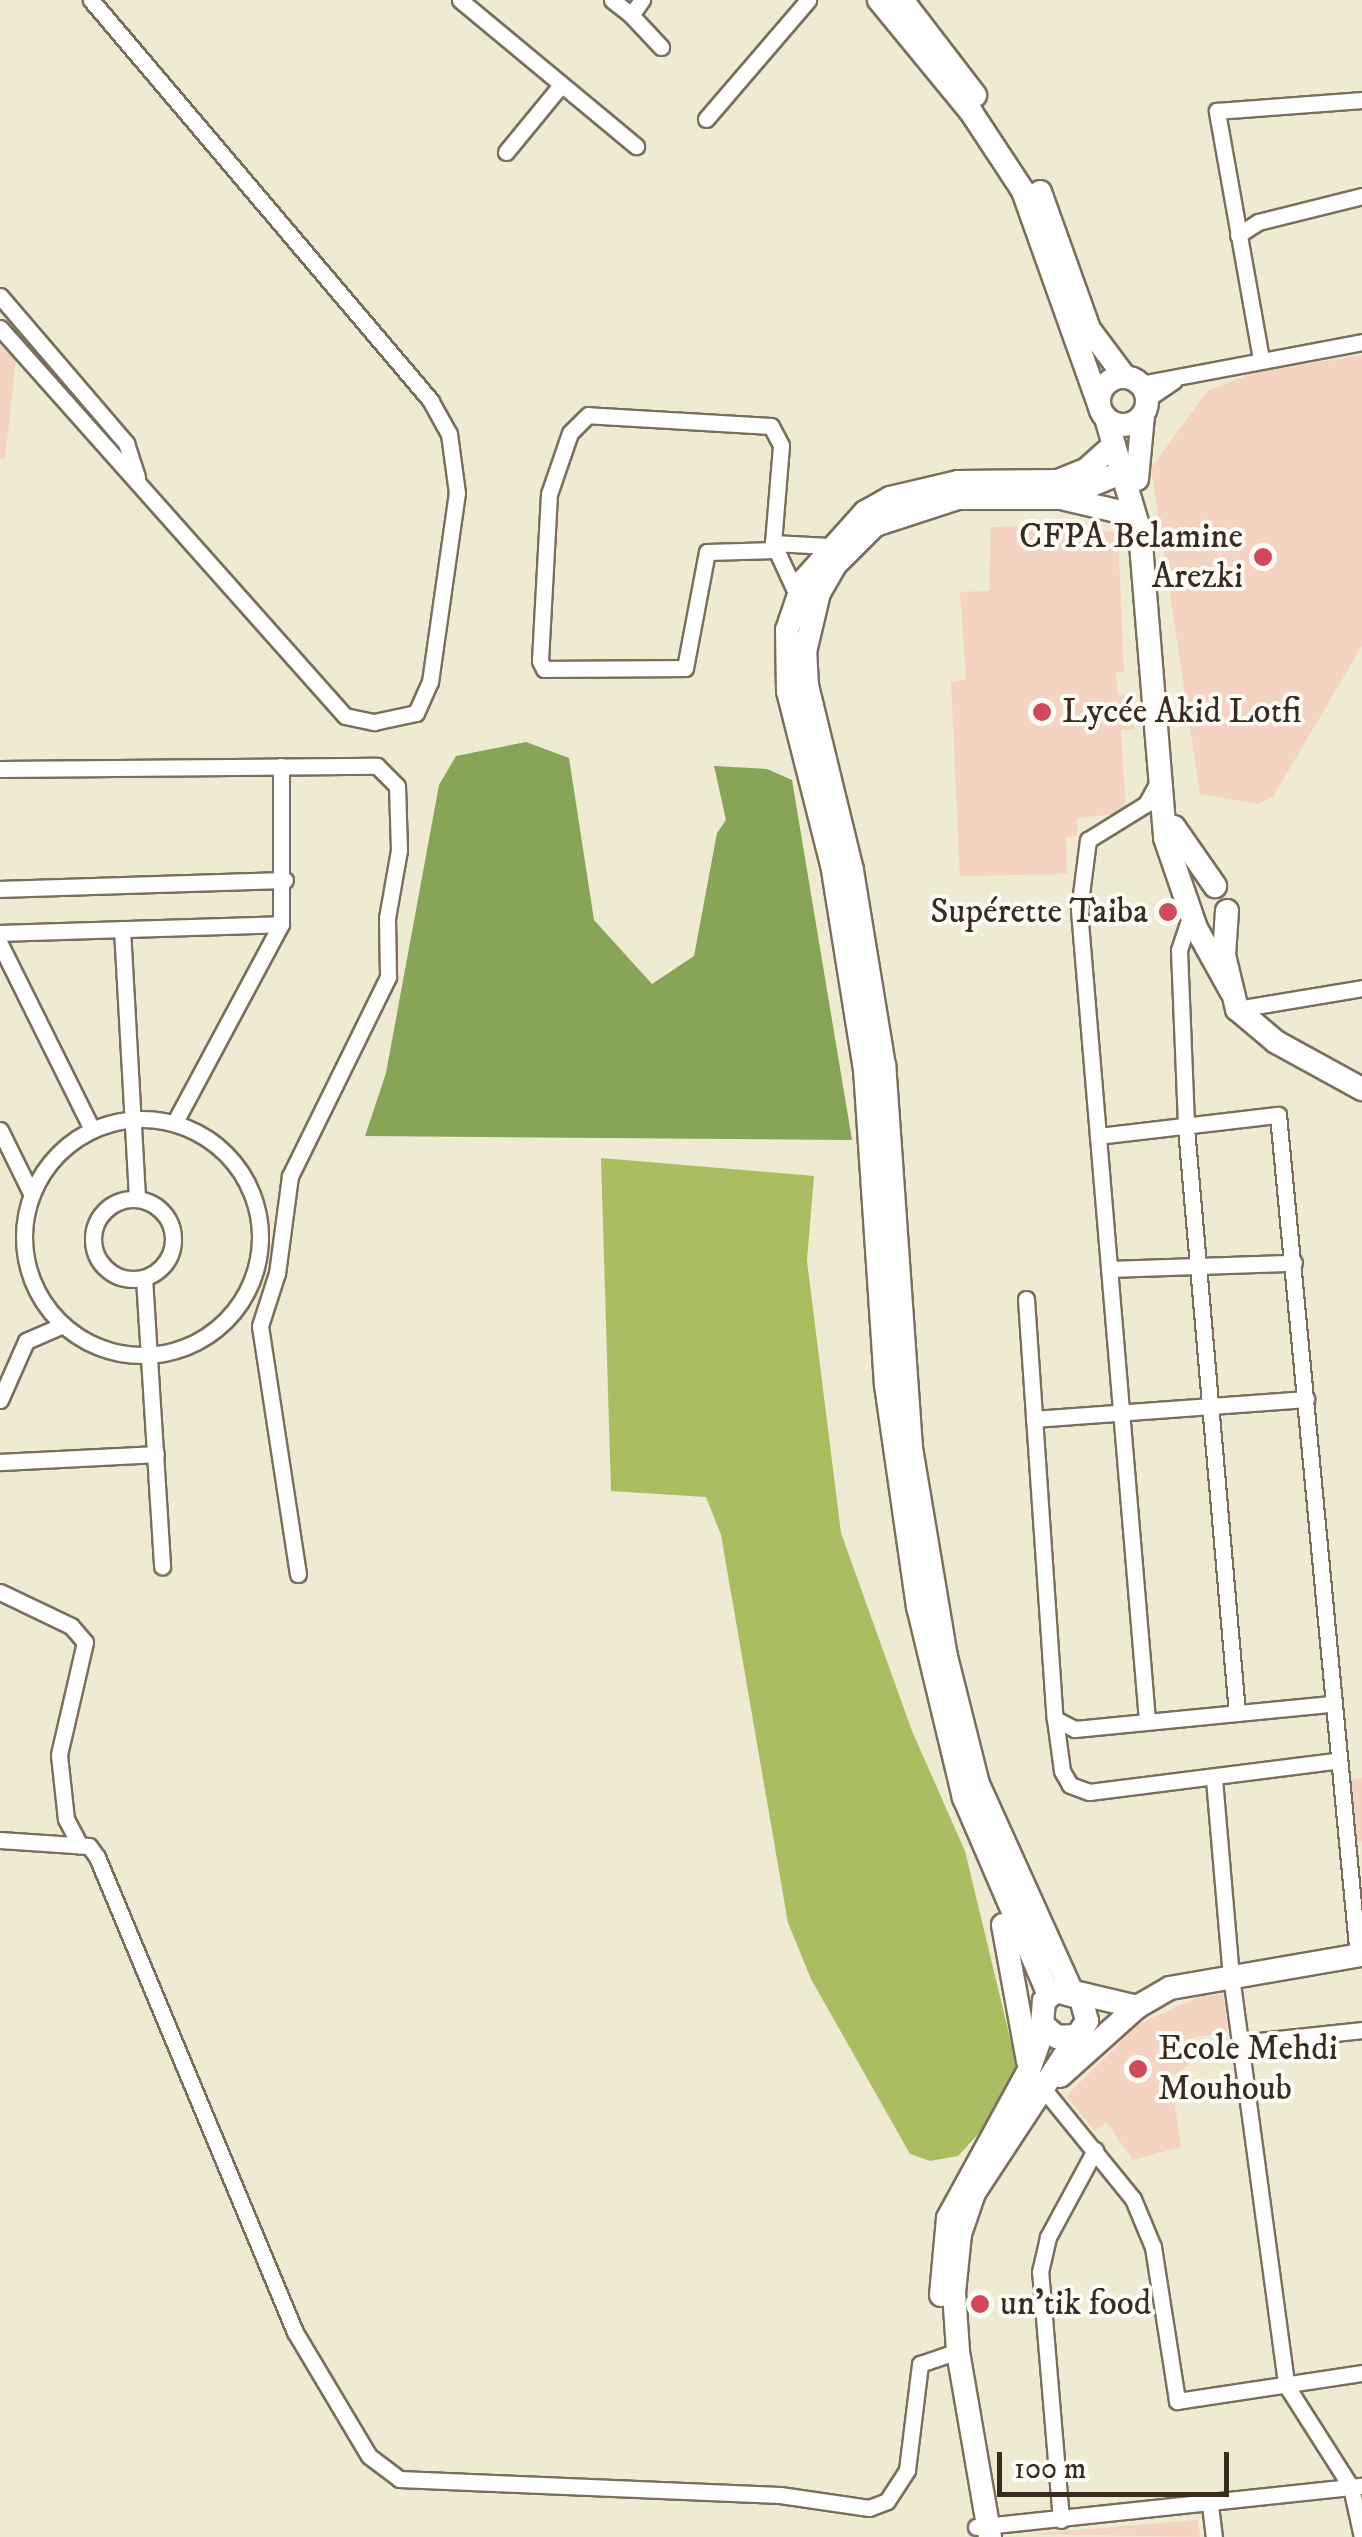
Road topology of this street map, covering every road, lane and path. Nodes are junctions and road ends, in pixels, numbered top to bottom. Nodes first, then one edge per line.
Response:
1 (91, 0) edge
2 (460, 0) edge
3 (612, 0) edge
4 (642, 0) edge
5 (808, 0) edge
6 (879, 0) edge
7 (902, 0) edge
8 (631, 14) junction
9 (662, 46) dead end
10 (561, 85) junction
11 (1362, 100) edge
12 (706, 118) dead end
13 (636, 146) dead end
14 (506, 152) dead end
15 (1362, 196) edge
16 (1238, 235) junction
17 (0, 296) edge
18 (0, 328) edge
19 (1362, 342) edge
20 (1261, 359) junction
21 (1139, 394) junction
22 (1102, 411) junction
23 (1114, 445) junction
24 (1131, 470) junction
25 (137, 477) junction
26 (1061, 498) junction
27 (1140, 532) junction
28 (829, 546) junction
29 (774, 547) junction
30 (798, 597) junction
31 (282, 766) junction
32 (0, 769) edge
33 (1159, 781) junction
34 (285, 880) junction
35 (1214, 886) junction
36 (0, 889) edge
37 (1227, 911) junction
38 (1192, 912) junction
39 (281, 924) junction
40 (122, 929) junction
41 (0, 934) edge
42 (0, 944) edge
43 (1362, 988) edge
44 (1234, 1000) junction
45 (1362, 1089) edge
46 (133, 1118) junction
47 (176, 1120) junction
48 (1186, 1128) junction
49 (92, 1129) junction
50 (0, 1130) edge
51 (1098, 1136) junction
52 (32, 1196) junction
53 (138, 1199) junction
54 (1294, 1264) junction
55 (1200, 1267) junction
56 (1109, 1269) junction
57 (144, 1278) junction
58 (244, 1298) junction
59 (1026, 1300) dead end
60 (63, 1326) junction
61 (260, 1326) junction
62 (150, 1356) junction
63 (1306, 1399) junction
64 (0, 1400) edge
65 (1213, 1405) junction
66 (1121, 1412) junction
67 (1034, 1419) junction
68 (156, 1454) junction
69 (0, 1462) edge
70 (162, 1566) dead end
71 (298, 1574) dead end
72 (0, 1592) edge
73 (1330, 1704) junction
74 (1237, 1713) junction
75 (1055, 1719) junction
76 (1147, 1720) junction
77 (1336, 1762) junction
78 (1214, 1779) junction
79 (0, 1840) edge
80 (80, 1845) junction
81 (986, 1859) junction
82 (1360, 1956) edge
83 (1231, 1976) junction
84 (1065, 1993) junction
85 (1136, 2007) junction
86 (1044, 2028) junction
87 (1362, 2030) edge
88 (1075, 2036) junction
89 (1241, 2043) junction
90 (1029, 2070) junction
91 (1046, 2092) junction
92 (1023, 2120) junction
93 (1095, 2150) junction
94 (953, 2352) junction
95 (1362, 2374) edge
96 (1286, 2385) junction
97 (1356, 2487) edge
98 (1210, 2505) junction
99 (1062, 2520) junction
100 (983, 2532) edge
101 (1214, 2537) edge
102 (1362, 2537) edge

1 - 25 street
2 - 10 street
3 - 8 street
4 - 8 street
5 - 12 street
6 - 22 main road
7 - 21 main road
8 - 9 street
10 - 13 street
10 - 14 street
11 - 16 street
15 - 16 street
16 - 20 street
17 - 25 street
18 - 25 street
19 - 20 street
20 - 21 street
21 - 22 main road
21 - 22 main road
21 - 24 main road
22 - 23 main road
23 - 24 main road
23 - 28 main road
24 - 26 main road
24 - 27 main road
26 - 27 main road
26 - 84 main road
27 - 33 main road
28 - 29 street
28 - 30 main road
29 - 29 street
29 - 30 street
30 - 81 main road
31 - 32 street
31 - 34 street
31 - 61 street
33 - 35 main road
33 - 38 main road
33 - 51 street
34 - 36 street
34 - 39 street
35 - 37 main road
35 - 38 main road
37 - 38 main road
37 - 44 main road
38 - 44 main road
38 - 48 street
39 - 40 street
39 - 47 street
40 - 41 street
40 - 46 street
42 - 49 street
43 - 44 street
44 - 45 main road
46 - 47 street
46 - 49 street
46 - 53 street
47 - 58 street
48 - 51 street
48 - 54 street
48 - 55 street
49 - 52 street
50 - 52 street
51 - 56 street
52 - 60 street
53 - 57 street
53 - 57 street
54 - 55 street
54 - 63 street
55 - 56 street
55 - 65 street
56 - 66 street
57 - 62 street
58 - 61 street
58 - 62 street
59 - 67 street
60 - 62 street
60 - 64 street
61 - 71 street
62 - 68 street
63 - 65 street
63 - 73 street
65 - 66 street
65 - 74 street
66 - 67 street
66 - 76 street
67 - 75 street
68 - 69 street
68 - 70 street
72 - 80 street
73 - 74 street
73 - 77 street
74 - 76 street
75 - 76 street
75 - 78 street
77 - 78 street
77 - 82 street
78 - 83 street
79 - 80 street
80 - 94 street
81 - 84 main road
81 - 90 main road
82 - 83 main road
83 - 85 main road
83 - 89 street
84 - 85 main road
84 - 86 main road
84 - 88 main road
85 - 88 main road
85 - 91 main road
86 - 88 main road
86 - 90 main road
87 - 89 street
88 - 92 main road
89 - 96 street
90 - 94 main road
91 - 92 main road
91 - 93 street
92 - 94 main road
93 - 96 street
93 - 99 street
94 - 100 main road
95 - 96 street
96 - 97 street
97 - 98 street
97 - 102 street
98 - 99 street
98 - 101 street
99 - 100 street

